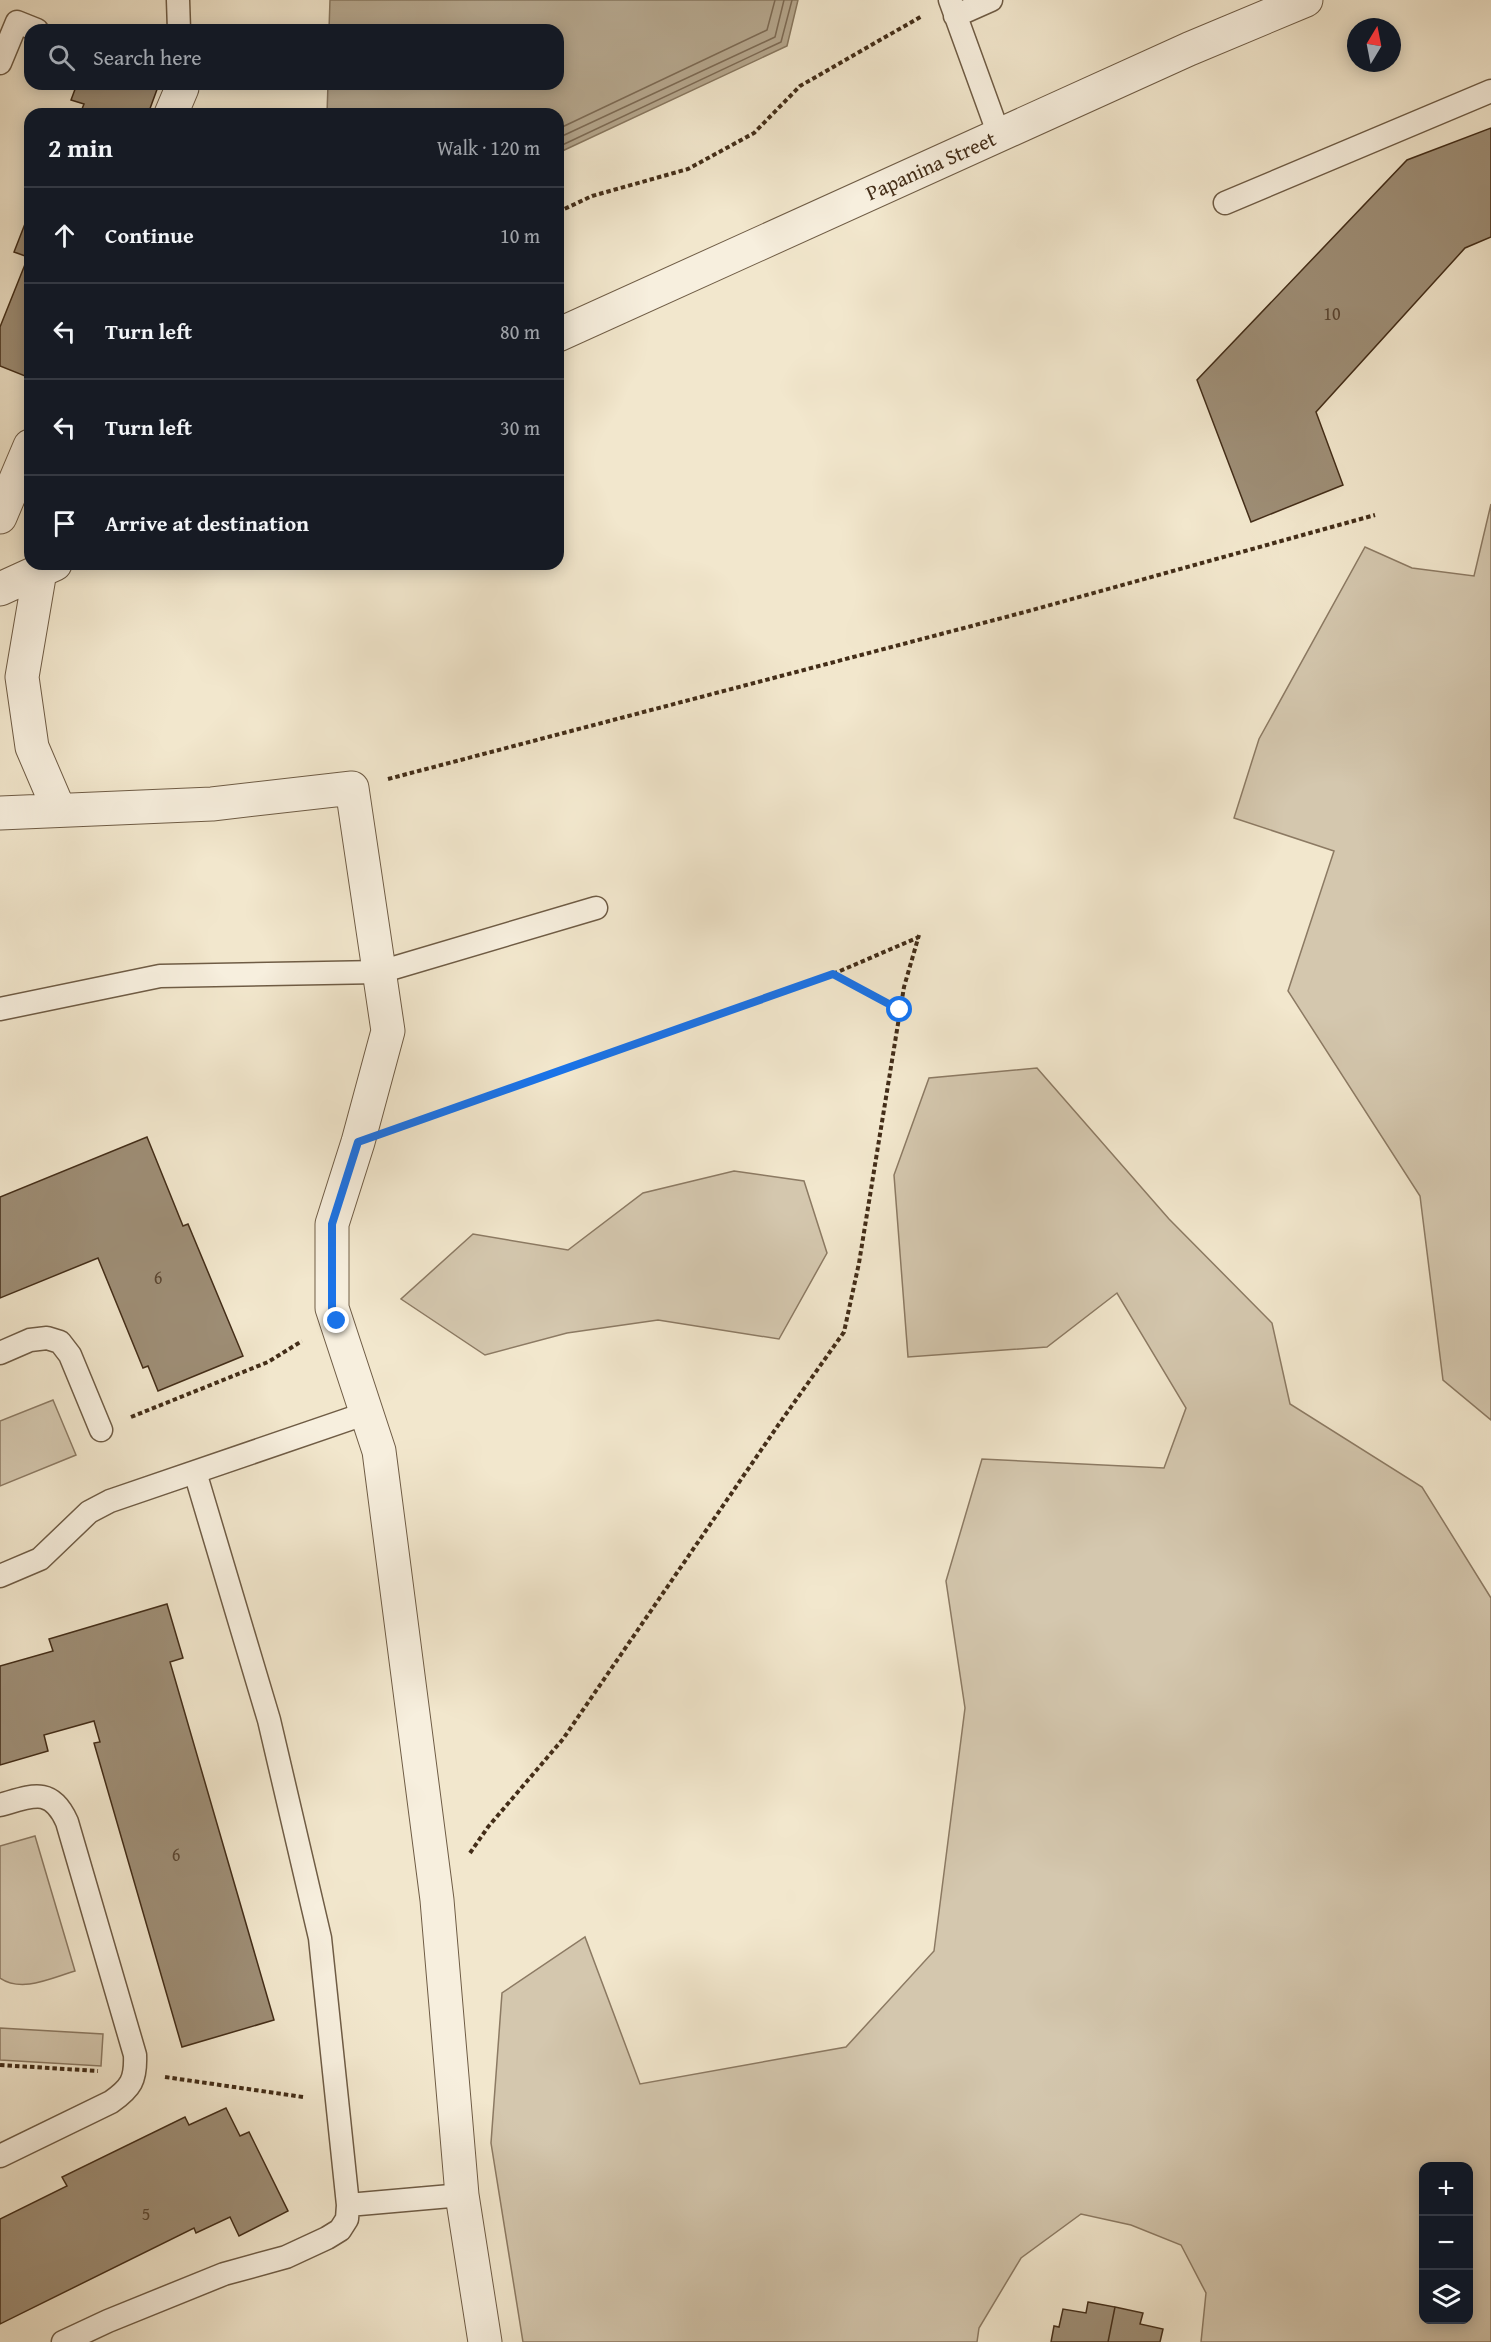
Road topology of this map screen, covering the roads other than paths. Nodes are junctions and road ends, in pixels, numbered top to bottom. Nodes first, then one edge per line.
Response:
1 (178, 0) edge
2 (991, 0) edge
3 (1306, 0) edge
4 (952, 5) edge
5 (179, 24) edge
6 (24, 25) edge
7 (0, 63) edge
8 (1491, 92) edge
9 (999, 135) junction
10 (1225, 203) dead end
11 (564, 332) edge
12 (24, 460) edge
13 (0, 517) edge
14 (41, 570) edge
15 (46, 570) edge
16 (0, 589) edge
17 (59, 810) junction
18 (0, 813) edge
19 (596, 908) dead end
20 (380, 972) junction
21 (0, 1009) edge
22 (0, 1353) edge
23 (367, 1413) junction
24 (101, 1430) road end
25 (195, 1472) junction
26 (0, 1576) edge
27 (0, 1805) edge
28 (0, 2156) edge
29 (462, 2195) junction
30 (348, 2205) junction
31 (63, 2342) edge
32 (485, 2342) edge

1 - 5 lane
2 - 4 lane
3 - 9 street, Papanina Street
4 - 9 lane
6 - 7 lane
8 - 10 lane
9 - 11 street, Papanina Street
12 - 13 street
14 - 16 street
15 - 17 street
17 - 18 street
17 - 20 street
19 - 20 lane
20 - 21 lane
20 - 23 street
22 - 24 lane
23 - 25 lane
23 - 29 street
25 - 26 lane
25 - 30 lane
27 - 28 lane
29 - 30 lane
29 - 32 street
30 - 31 lane

